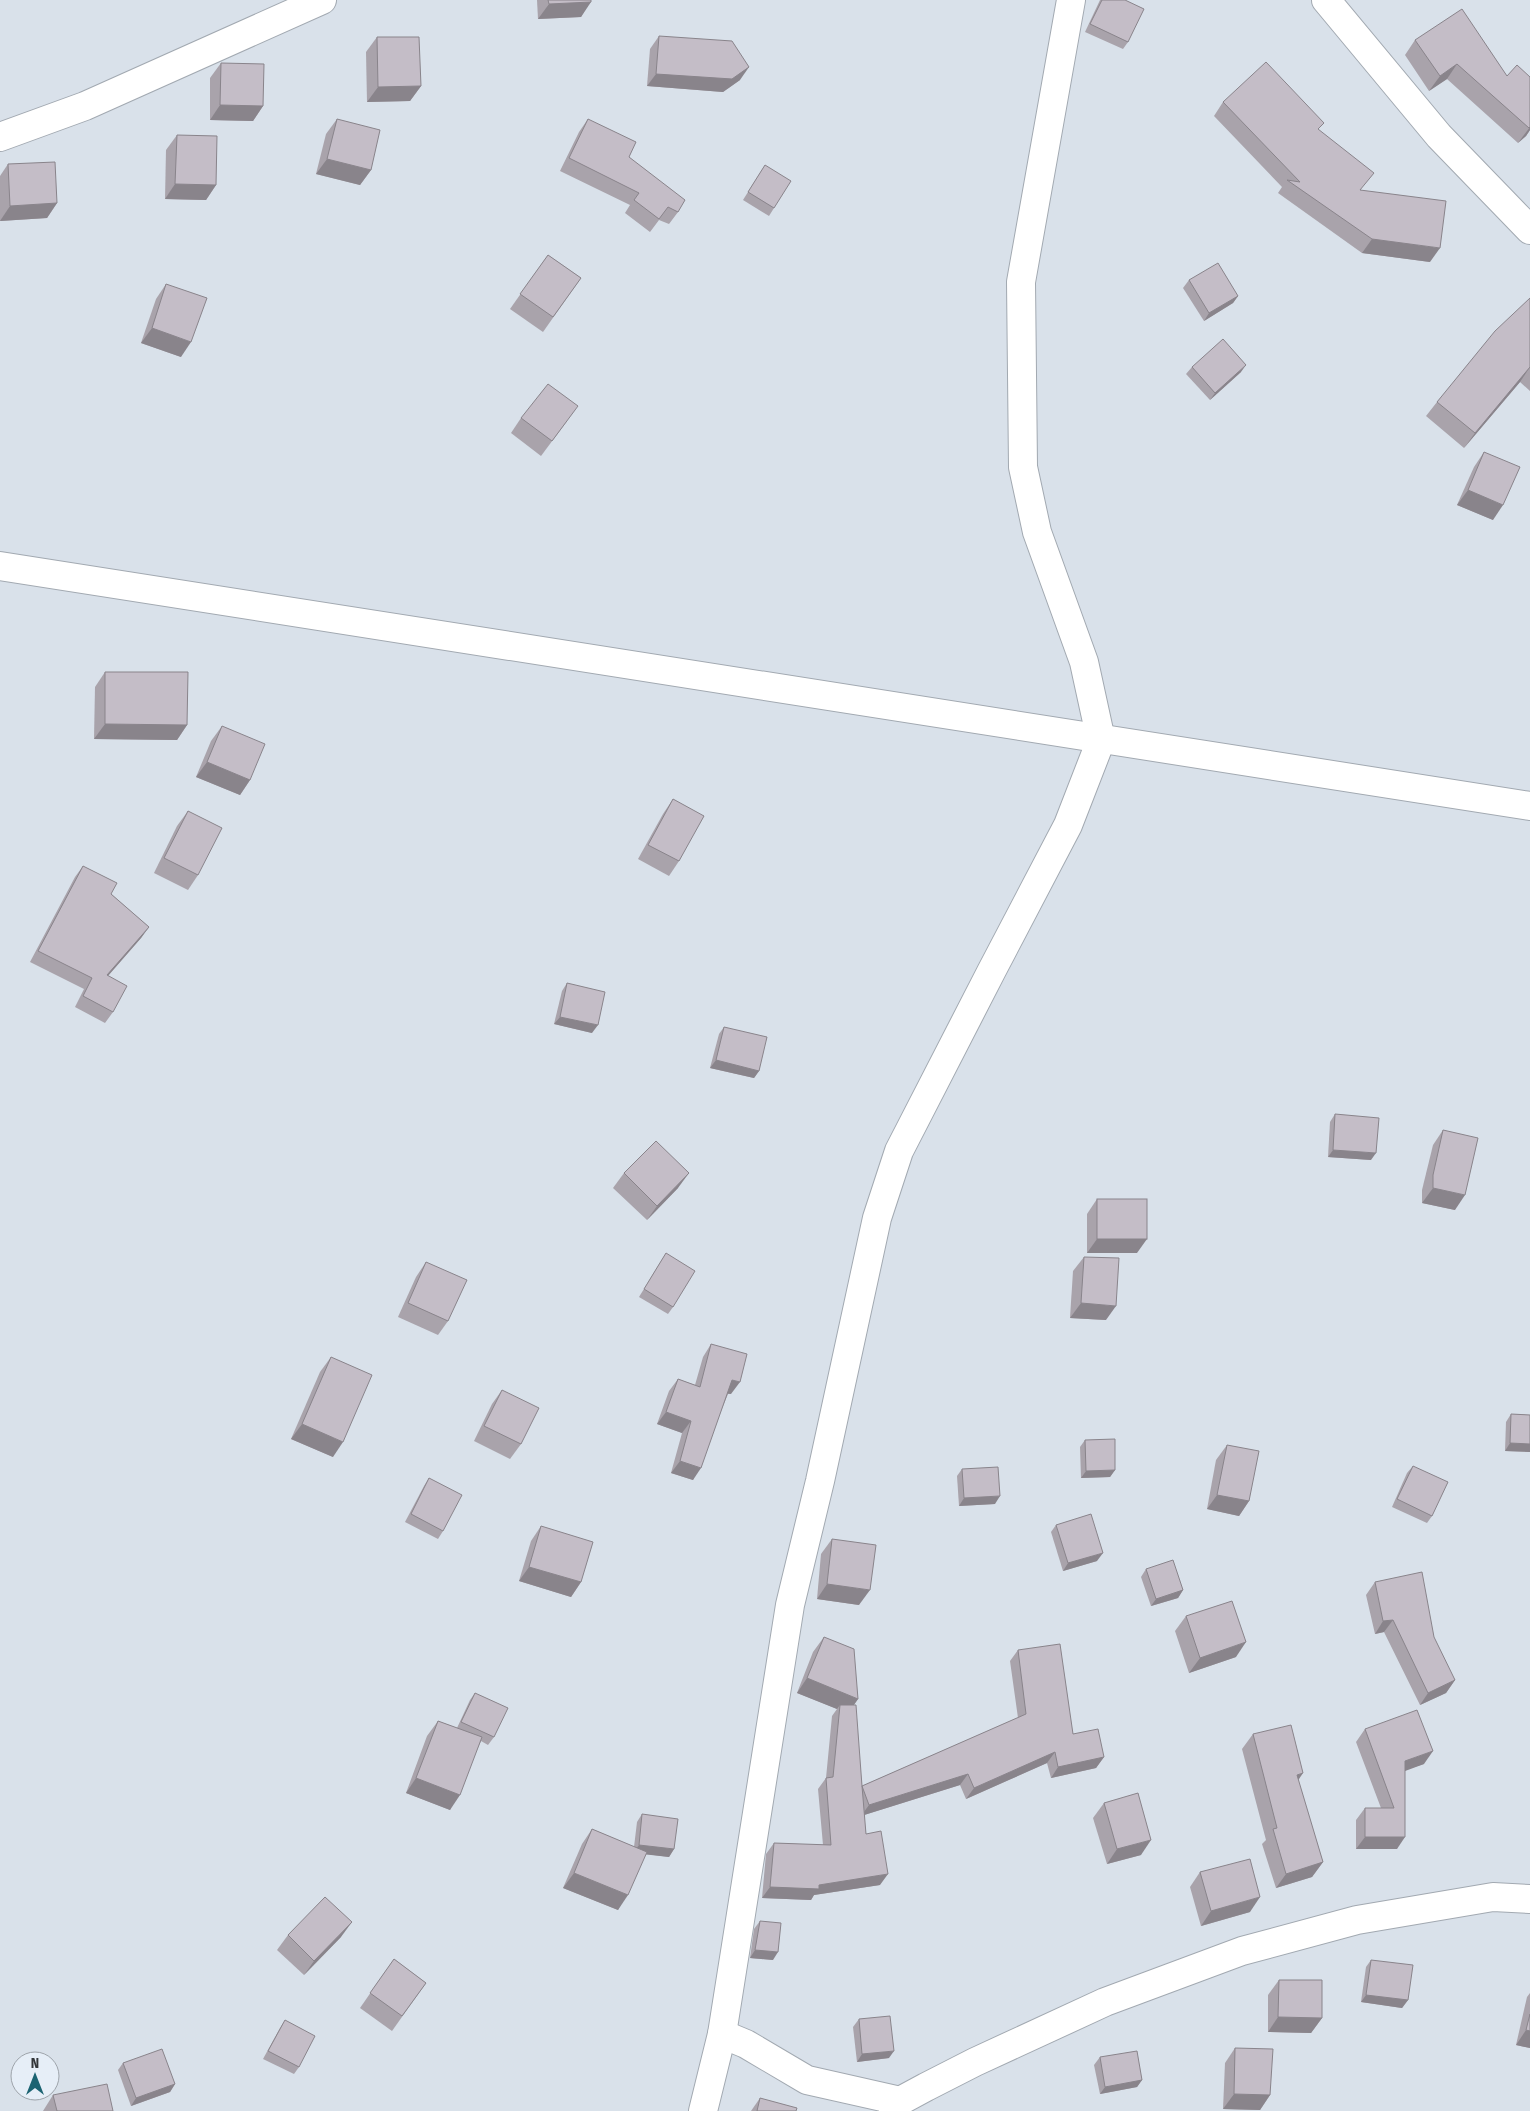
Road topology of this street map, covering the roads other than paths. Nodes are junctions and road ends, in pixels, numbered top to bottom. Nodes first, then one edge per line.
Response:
1 (322, 0) edge
2 (1071, 0) edge
3 (1326, 0) edge
4 (0, 137) edge
5 (1530, 230) edge
6 (0, 566) edge
7 (1101, 740) junction
8 (1530, 806) edge
9 (1530, 1899) edge
10 (722, 2034) junction
11 (897, 2106) edge
12 (704, 2111) edge

1 - 4 street
2 - 7 street
3 - 5 street
6 - 7 street
7 - 8 street
7 - 10 street
9 - 11 street
10 - 11 street
10 - 12 street

